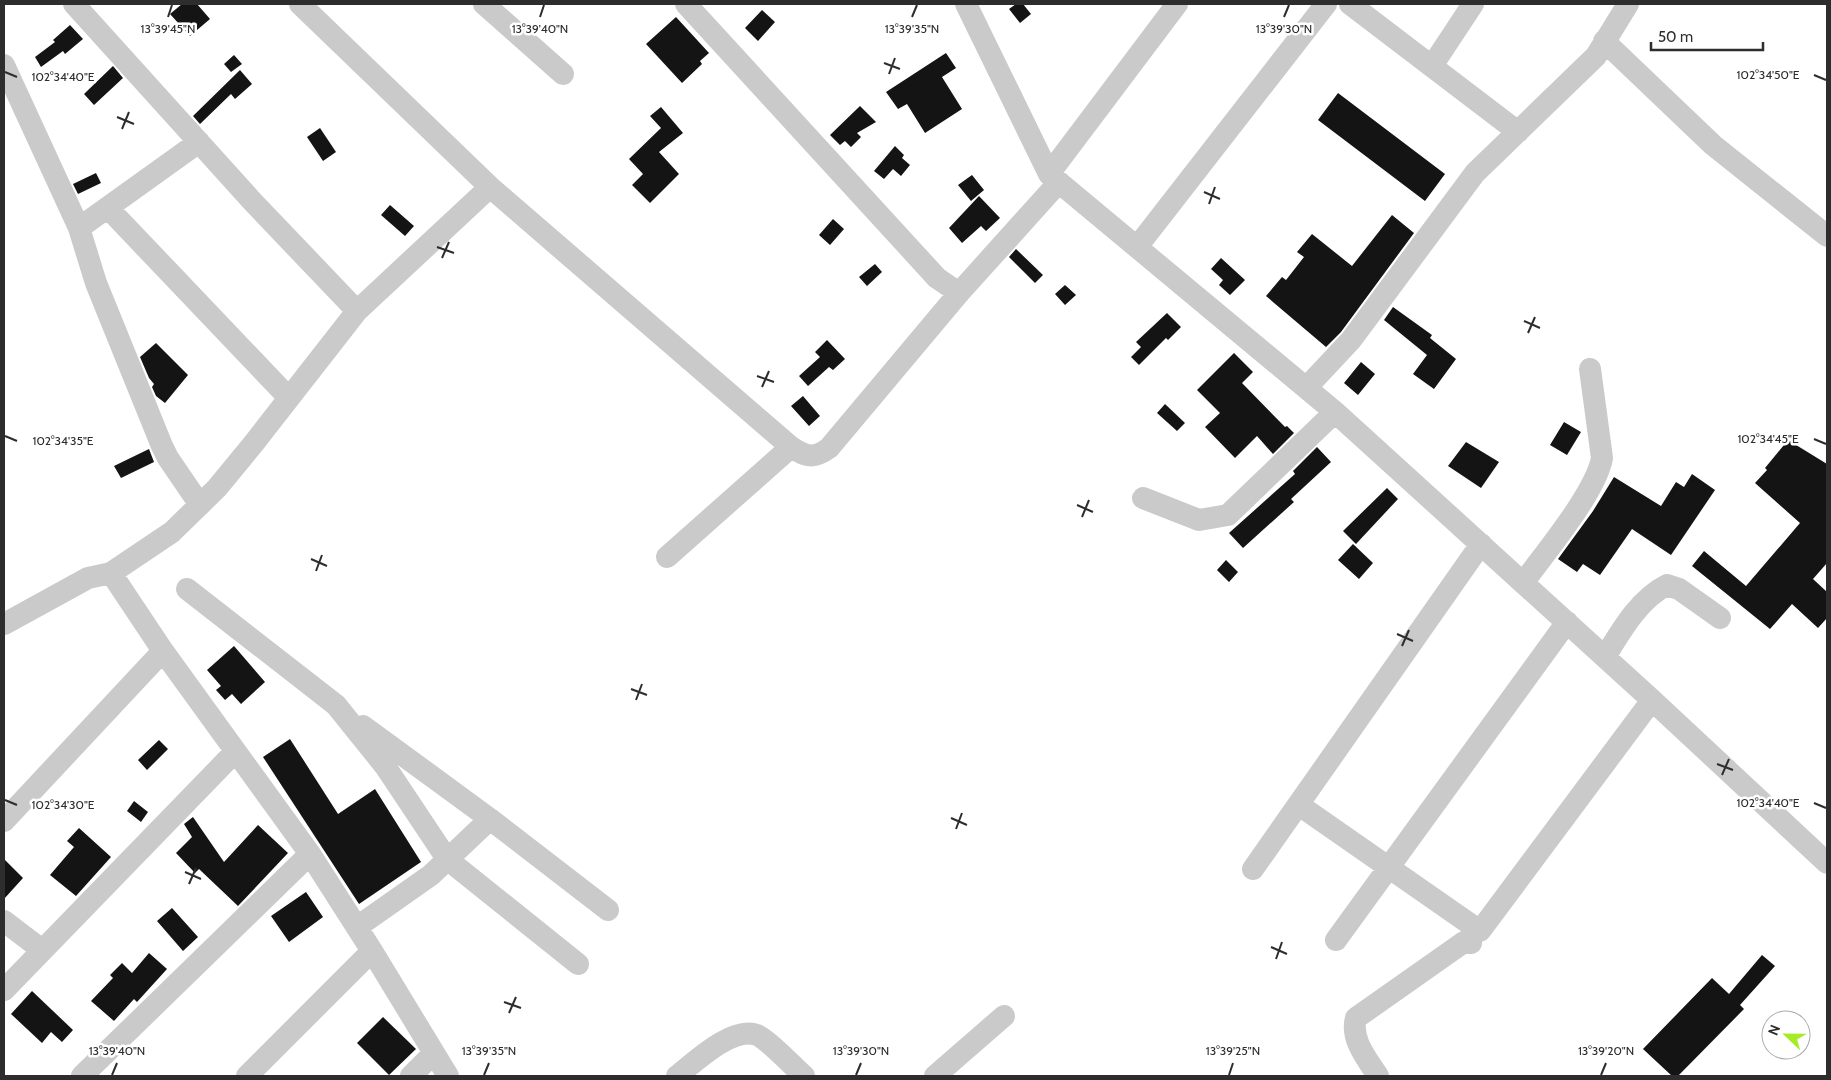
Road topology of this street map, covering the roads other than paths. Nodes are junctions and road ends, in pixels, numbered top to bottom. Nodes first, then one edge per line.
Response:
1 (74, 4) edge
2 (300, 4) edge
3 (484, 4) edge
4 (686, 4) edge
5 (966, 4) edge
6 (1177, 4) edge
7 (1326, 4) edge
8 (1350, 4) edge
9 (1473, 4) edge
10 (1619, 7) edge
11 (1604, 41) junction
12 (4, 65) edge
13 (1432, 66) junction
14 (563, 74) dead end
15 (1518, 132) junction
16 (199, 142) junction
17 (1054, 178) junction
18 (490, 187) junction
19 (108, 208) junction
20 (79, 228) junction
21 (1827, 236) edge
22 (1137, 247) junction
23 (959, 293) junction
24 (357, 310) junction
25 (1590, 368) dead end
26 (1307, 387) junction
27 (289, 398) junction
28 (1335, 412) junction
29 (791, 447) junction
30 (1143, 498) dead end
31 (200, 505) junction
32 (1481, 544) junction
33 (667, 557) dead end
34 (111, 573) junction
35 (1523, 583) junction
36 (187, 589) dead end
37 (1720, 618) dead end
38 (1567, 622) junction
39 (4, 624) edge
40 (164, 651) junction
41 (1605, 657) junction
42 (1652, 700) junction
43 (336, 705) junction
44 (235, 752) junction
45 (1299, 804) junction
46 (490, 819) junction
47 (4, 822) edge
48 (310, 854) junction
49 (447, 858) junction
50 (1827, 863) edge
51 (1388, 867) junction
52 (1254, 869) dead end
53 (608, 910) dead end
54 (4, 921) edge
55 (357, 927) junction
56 (1336, 940) dead end
57 (1471, 943) dead end
58 (42, 950) junction
59 (372, 951) junction
60 (578, 964) dead end
61 (4, 990) edge
62 (1004, 1016) dead end
63 (433, 1054) junction
64 (82, 1076) edge
65 (247, 1076) edge
66 (411, 1076) edge
67 (448, 1076) edge
68 (677, 1076) edge
69 (804, 1076) edge
70 (935, 1076) edge
71 (1378, 1076) edge

1 - 16 street
2 - 18 street
3 - 14 street
4 - 23 street
5 - 17 street
6 - 17 street
7 - 22 street
8 - 13 street
9 - 13 street
10 - 11 street
11 - 15 street
11 - 21 street
12 - 20 street
13 - 15 street
15 - 26 street
16 - 19 street
16 - 24 street
17 - 22 street
17 - 23 street
18 - 24 street
18 - 29 street
19 - 20 street
19 - 27 street
20 - 31 street
22 - 26 street
23 - 29 street
24 - 27 street
25 - 35 street
26 - 28 street
27 - 31 street
28 - 30 street
28 - 32 street
29 - 33 street
31 - 34 street
32 - 35 street
32 - 45 street
34 - 39 street
34 - 40 street
35 - 38 street
36 - 43 street
37 - 41 street
38 - 41 street
38 - 51 street
40 - 44 street
40 - 47 street
41 - 42 street
42 - 50 street
42 - 51 street
43 - 46 street
43 - 49 street
44 - 48 street
44 - 58 street
45 - 51 street
45 - 52 street
46 - 49 street
46 - 53 street
48 - 55 street
48 - 64 street
49 - 55 street
49 - 60 street
51 - 56 street
54 - 58 street
55 - 59 street
57 - 71 street
58 - 61 street
59 - 63 street
59 - 65 street
62 - 70 street
63 - 66 street
63 - 67 street
68 - 69 street

